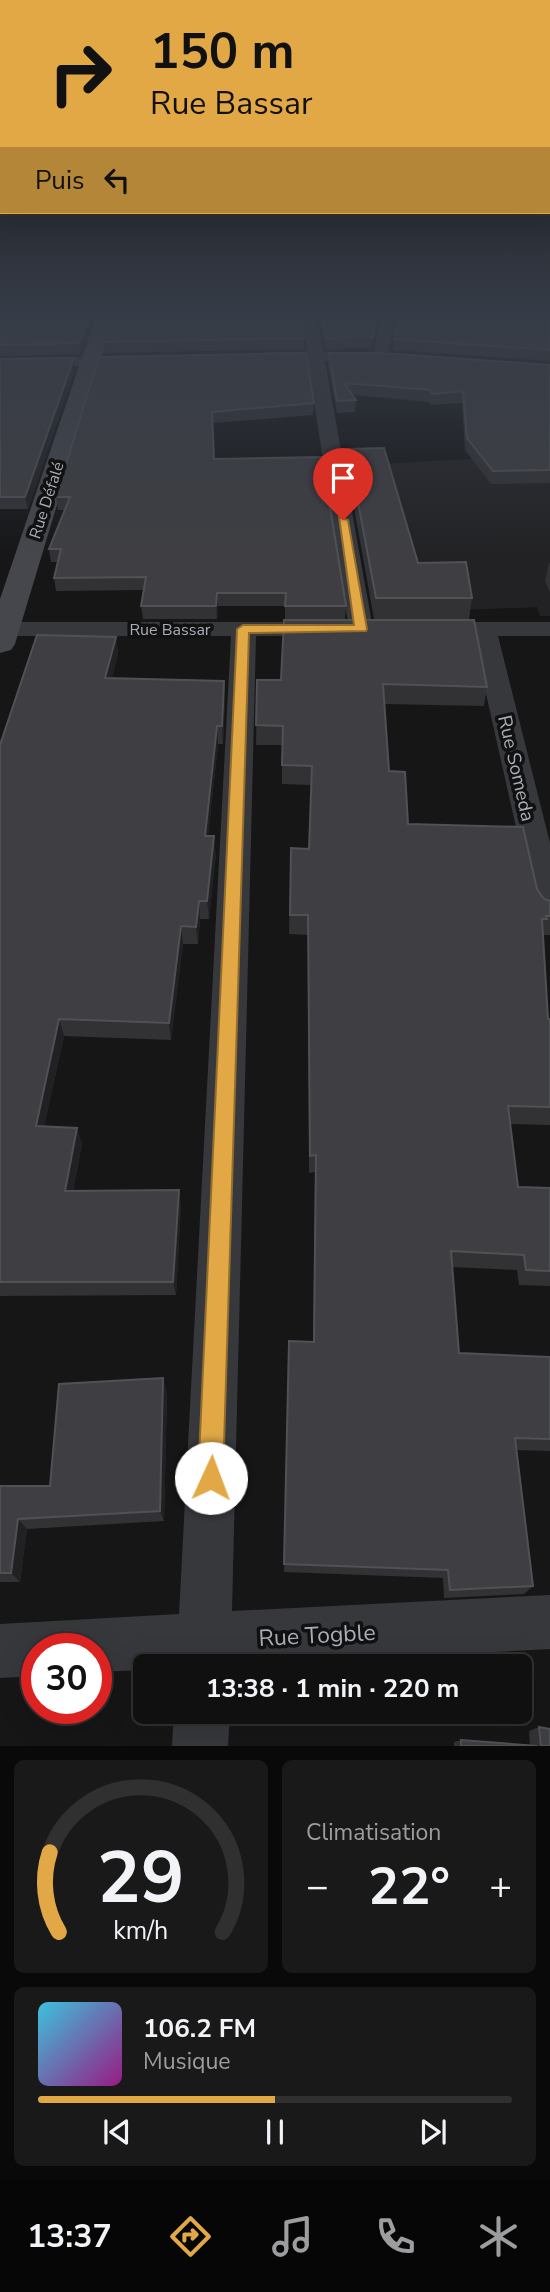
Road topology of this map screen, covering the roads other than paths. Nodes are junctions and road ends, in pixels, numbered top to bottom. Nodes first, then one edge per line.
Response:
1 (78, 397) edge
2 (323, 397) edge
3 (243, 629) junction
4 (361, 629) junction
5 (484, 629) junction
6 (550, 629) edge
7 (2, 634) edge
8 (550, 907) edge
9 (550, 1622) edge
10 (21, 1650) edge
11 (0, 1651) edge
12 (112, 1651) edge
13 (204, 1654) edge
14 (201, 1724) edge
15 (200, 1746) edge

1 - 7 street, Rue Défalé
2 - 4 street
3 - 4 street, Rue Bassar
3 - 7 street, Rue Bassar
3 - 13 street
4 - 5 street, Rue Bassar
5 - 6 street, Rue Bassar
5 - 8 street, Rue Someda
9 - 13 street, Rue Togble
10 - 11 street, Rue Togble
12 - 13 street, Rue Togble
14 - 15 street

